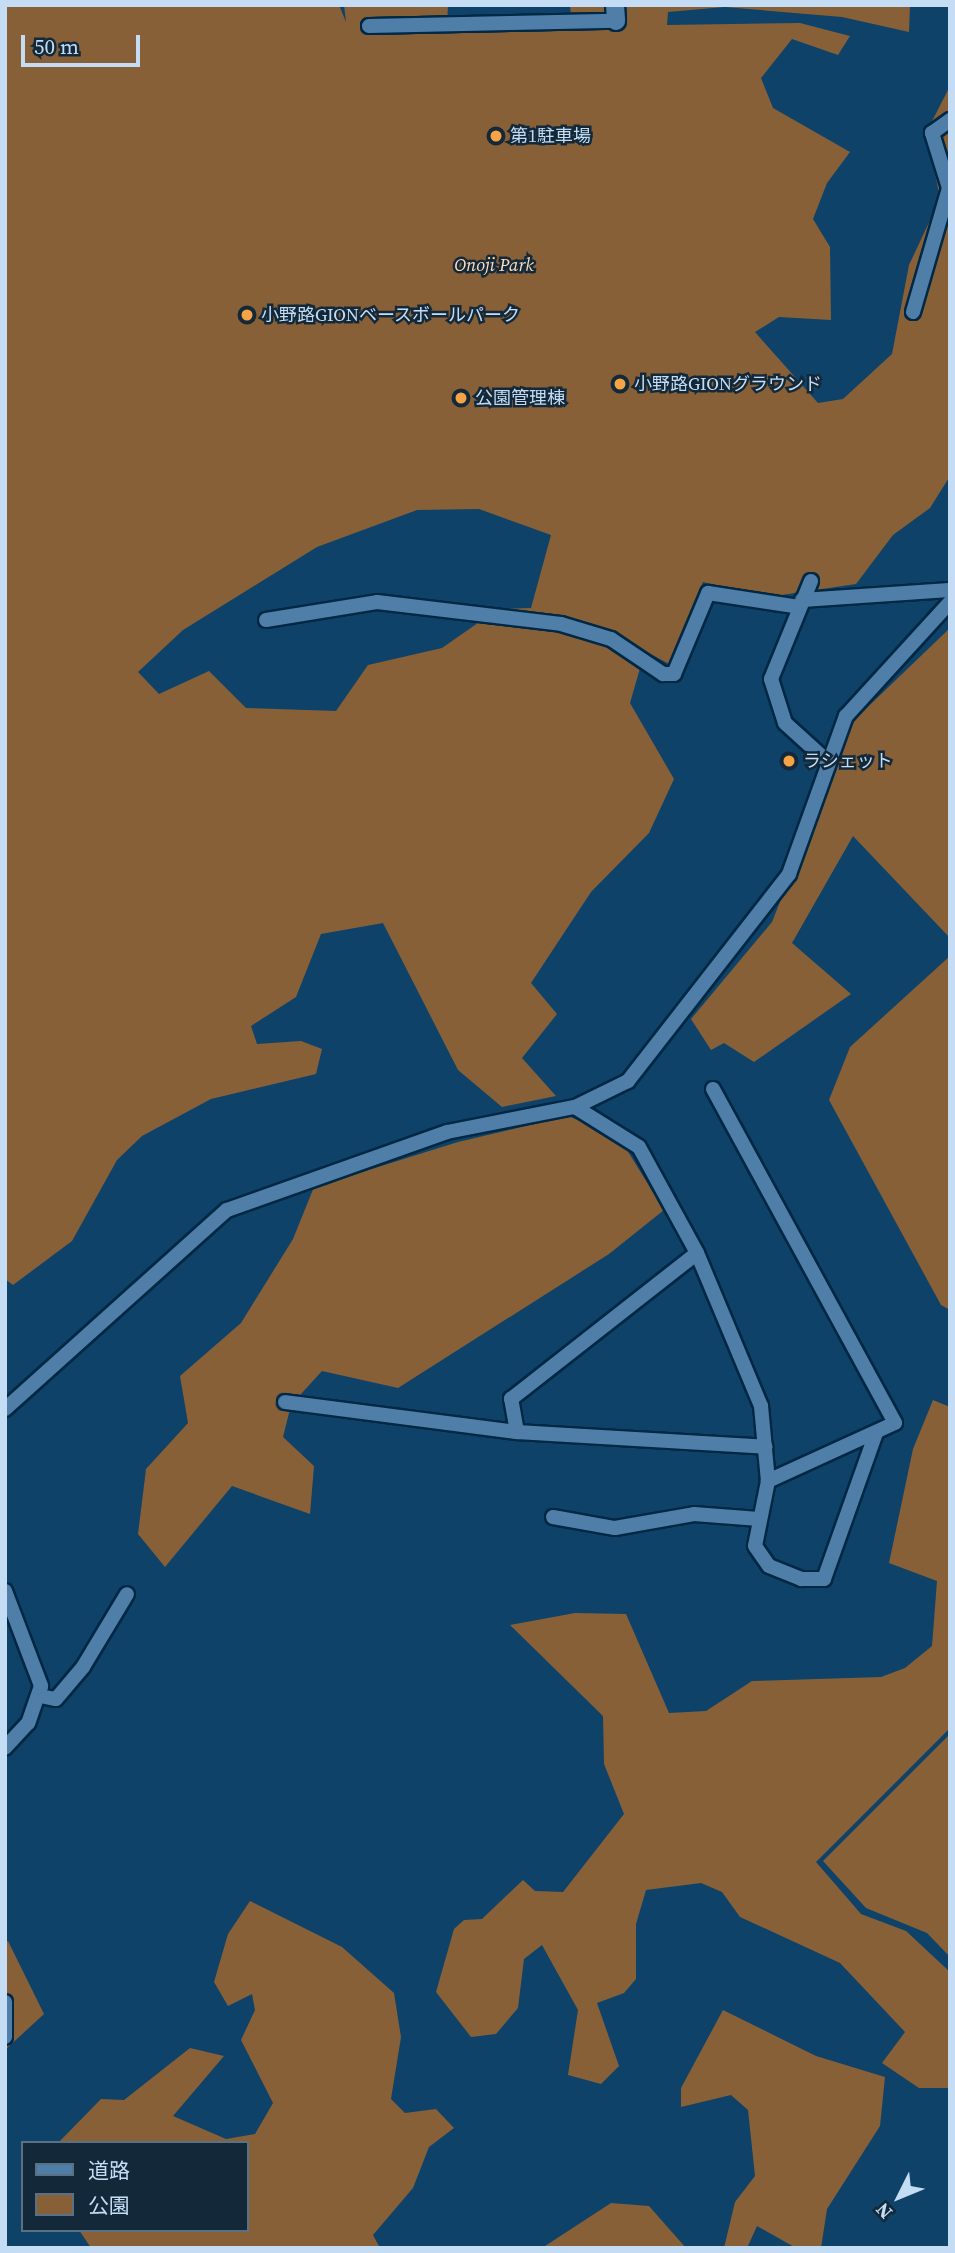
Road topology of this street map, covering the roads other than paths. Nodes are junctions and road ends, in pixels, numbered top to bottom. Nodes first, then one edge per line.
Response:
1 (615, 13) edge
2 (369, 26) dead end
3 (950, 120) edge
4 (913, 312) dead end
5 (811, 582) dead end
6 (950, 590) edge
7 (950, 602) edge
8 (800, 603) junction
9 (266, 620) dead end
10 (828, 762) junction
11 (713, 1089) dead end
12 (575, 1107) junction
13 (697, 1253) junction
14 (285, 1402) dead end
15 (5, 1409) edge
16 (517, 1432) junction
17 (876, 1433) junction
18 (766, 1447) junction
19 (768, 1481) junction
20 (553, 1517) dead end
21 (759, 1520) junction
22 (5, 1591) edge
23 (127, 1594) dead end
24 (40, 1696) junction
25 (5, 1748) edge
26 (5, 2001) edge
27 (5, 2037) edge

1 - 2 street
3 - 4 street
5 - 8 street
6 - 8 street
7 - 10 street
8 - 9 street
8 - 10 street
10 - 12 street
11 - 17 street
12 - 13 street
12 - 15 street
13 - 16 street
13 - 18 street
14 - 16 street
16 - 18 street
17 - 19 street
17 - 21 street
18 - 19 street
19 - 21 street
20 - 21 street
22 - 24 street
23 - 24 street
24 - 25 street
26 - 27 street

